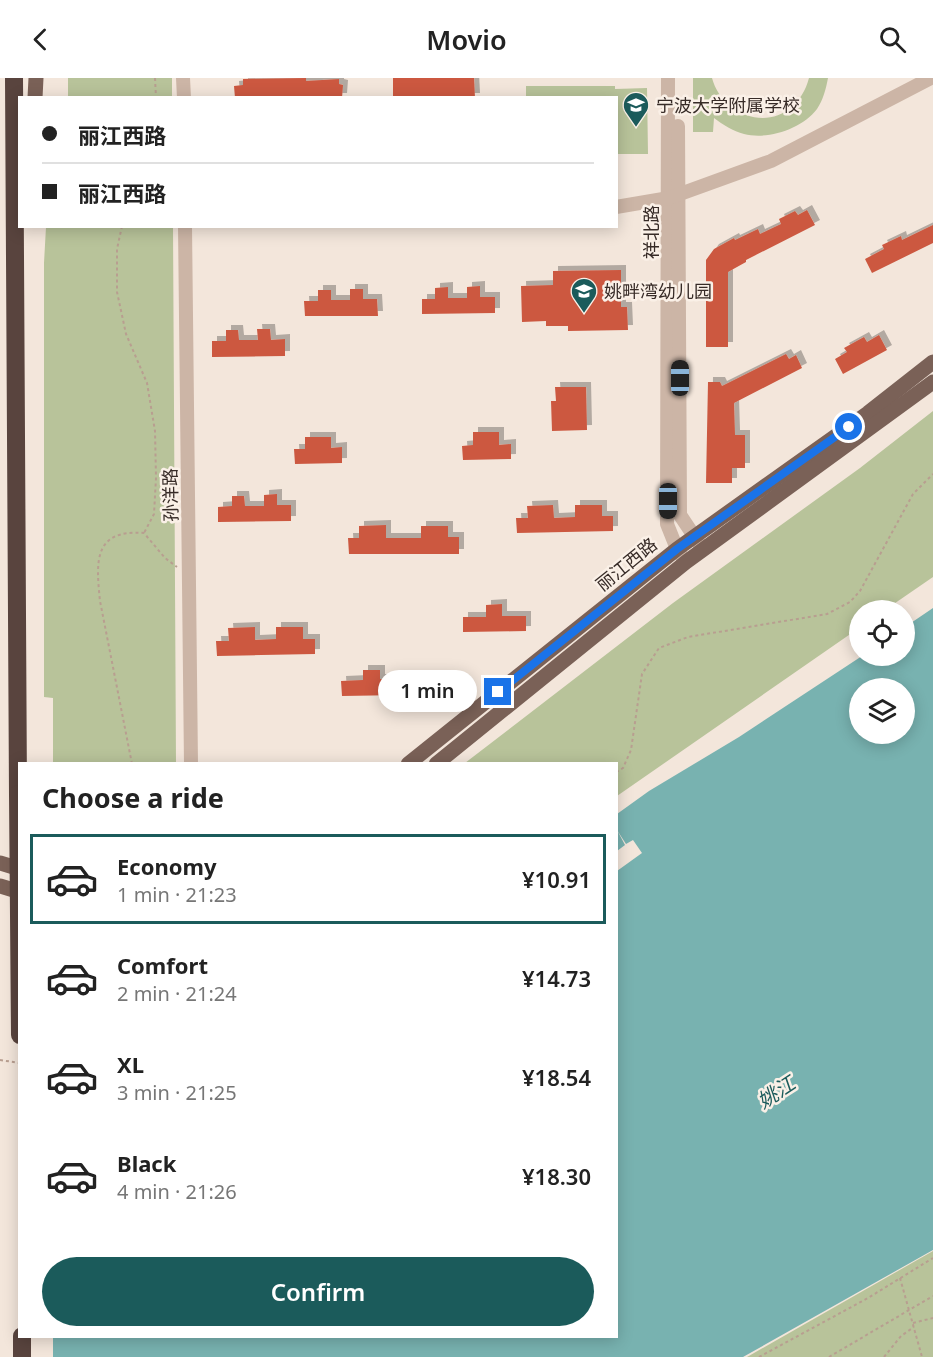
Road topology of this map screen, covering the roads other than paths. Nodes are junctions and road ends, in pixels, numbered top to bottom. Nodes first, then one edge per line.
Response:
1 (14, 78) edge
2 (36, 78) edge
3 (183, 78) edge
4 (668, 78) edge
5 (677, 78) edge
6 (932, 78) edge
7 (35, 96) edge
8 (184, 96) edge
9 (674, 197) junction
10 (618, 207) edge
11 (18, 212) edge
12 (15, 225) junction
13 (185, 228) edge
14 (933, 362) edge
15 (933, 382) edge
16 (693, 537) junction
17 (677, 549) junction
18 (703, 549) junction
19 (686, 562) junction
20 (191, 762) edge
21 (411, 762) edge
22 (438, 762) edge
23 (18, 794) edge
24 (0, 863) edge
25 (18, 868) edge
26 (0, 886) edge
27 (18, 891) edge
28 (22, 1338) edge
29 (22, 1357) edge

1 - 12 highway
2 - 7 main road
3 - 8 street
4 - 9 street, 祥北路
5 - 9 street, 祥北路
6 - 9 street
9 - 10 street
9 - 16 street, 祥北路
9 - 17 street, 祥北路
11 - 12 main road
12 - 23 highway, bridge
13 - 20 street, 孙洋路
14 - 16 main road, 丽江西路
15 - 18 main road, 丽江西路
16 - 17 main road, 丽江西路
16 - 18 street, 祥北路
17 - 19 street, 祥北路
17 - 21 main road, 丽江西路
18 - 19 main road, 丽江西路
19 - 22 main road, 丽江西路
24 - 25 main road
26 - 27 main road
28 - 29 highway

